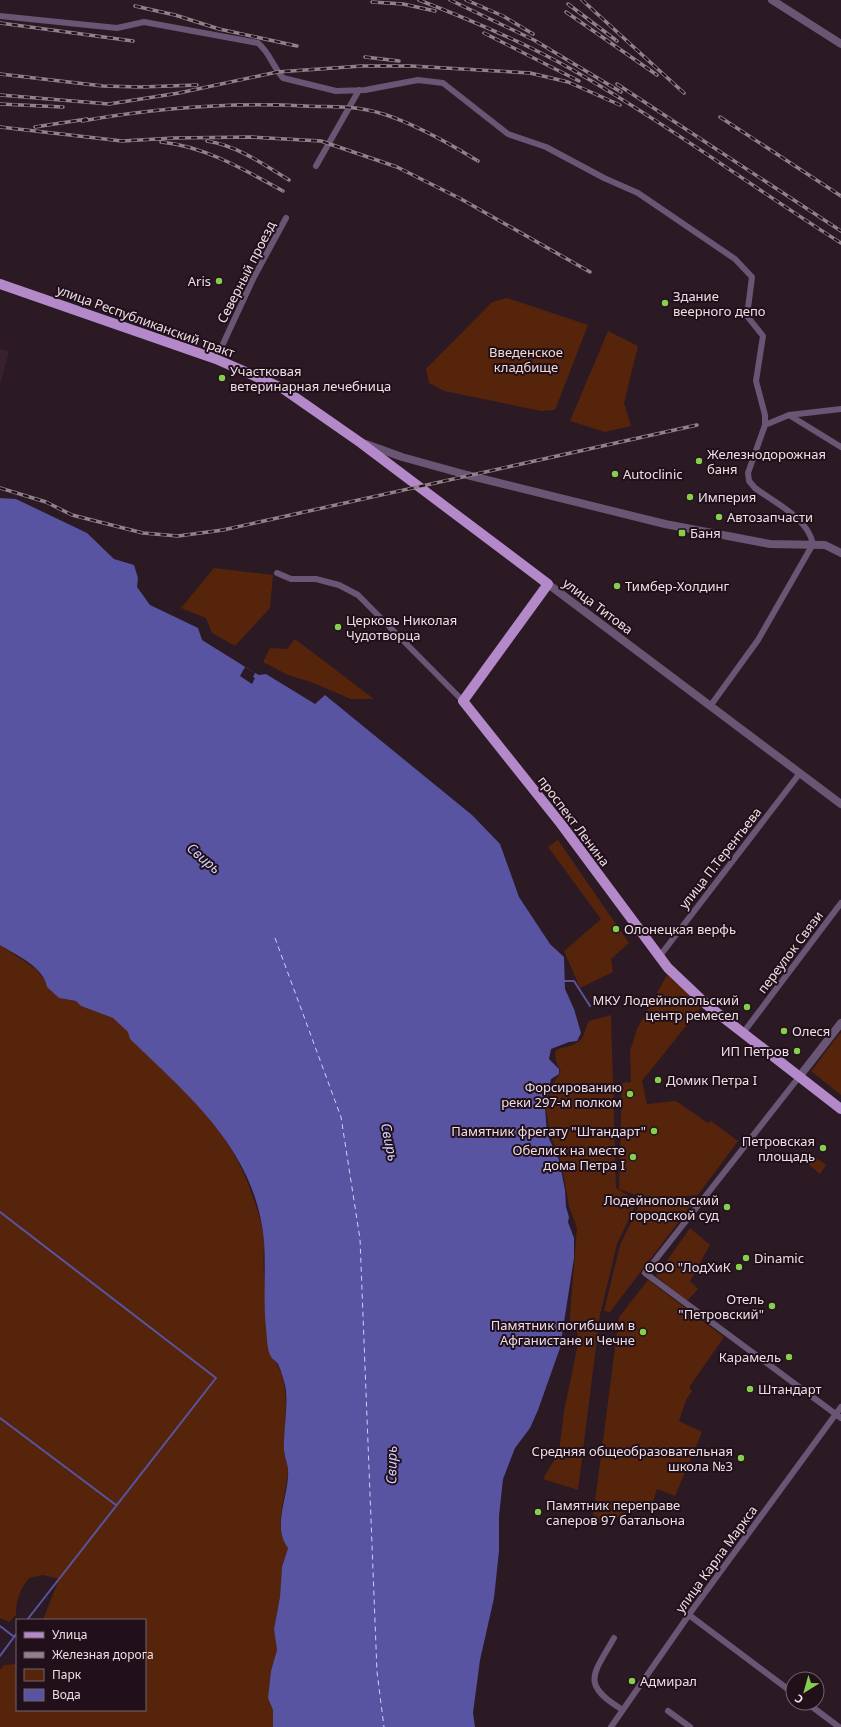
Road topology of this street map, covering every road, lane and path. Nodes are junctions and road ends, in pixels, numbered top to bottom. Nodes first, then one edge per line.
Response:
1 (772, 0) edge
2 (0, 16) edge
3 (841, 44) edge
4 (359, 90) junction
5 (316, 166) dead end
6 (286, 218) dead end
7 (0, 284) edge
8 (216, 359) junction
9 (841, 409) edge
10 (789, 415) junction
11 (765, 425) junction
12 (340, 428) joint
13 (361, 443) junction
14 (841, 447) edge
15 (813, 544) junction
16 (841, 553) edge
17 (277, 572) dead end
18 (548, 584) junction
19 (463, 701) junction
20 (711, 705) junction
21 (800, 773) junction
22 (841, 804) edge
23 (841, 903) edge
24 (659, 957) junction
25 (841, 1023) edge
26 (743, 1033) junction
27 (799, 1077) junction
28 (841, 1109) edge
29 (841, 1406) edge
30 (838, 1416) edge
31 (689, 1615) junction
32 (614, 1638) dead end
33 (785, 1687) edge
34 (623, 1710) junction
35 (668, 1711) dead end
36 (818, 1711) edge
37 (611, 1727) edge
38 (690, 1727) edge
39 (839, 1727) edge

1 - 3 street
2 - 4 street
4 - 5 street
4 - 11 street
6 - 8 street, Северный проезд
7 - 8 main road, улица Республиканский тракт
8 - 12 main road, улица Республиканский тракт
9 - 10 street
10 - 11 street
10 - 14 street
11 - 15 street
12 - 13 main road, улица Титова
13 - 15 street
13 - 18 main road, улица Титова
15 - 16 street
15 - 20 street
17 - 19 street, проспект Ленина
18 - 19 main road
18 - 20 street, улица Титова
19 - 24 main road, проспект Ленина
20 - 21 street, улица Титова
21 - 22 street, улица Титова
21 - 24 street, улица П.Терентьева
23 - 26 street, переулок Связи
24 - 26 main road, проспект Ленина
25 - 27 street
26 - 27 main road, проспект Ленина
27 - 28 main road, проспект Ленина
27 - 30 street
29 - 30 street, улица Карла Маркса
30 - 31 street, улица Карла Маркса
31 - 33 street
31 - 34 street, улица Карла Маркса
32 - 34 street
34 - 37 street, улица Карла Маркса
35 - 38 street
36 - 39 street

